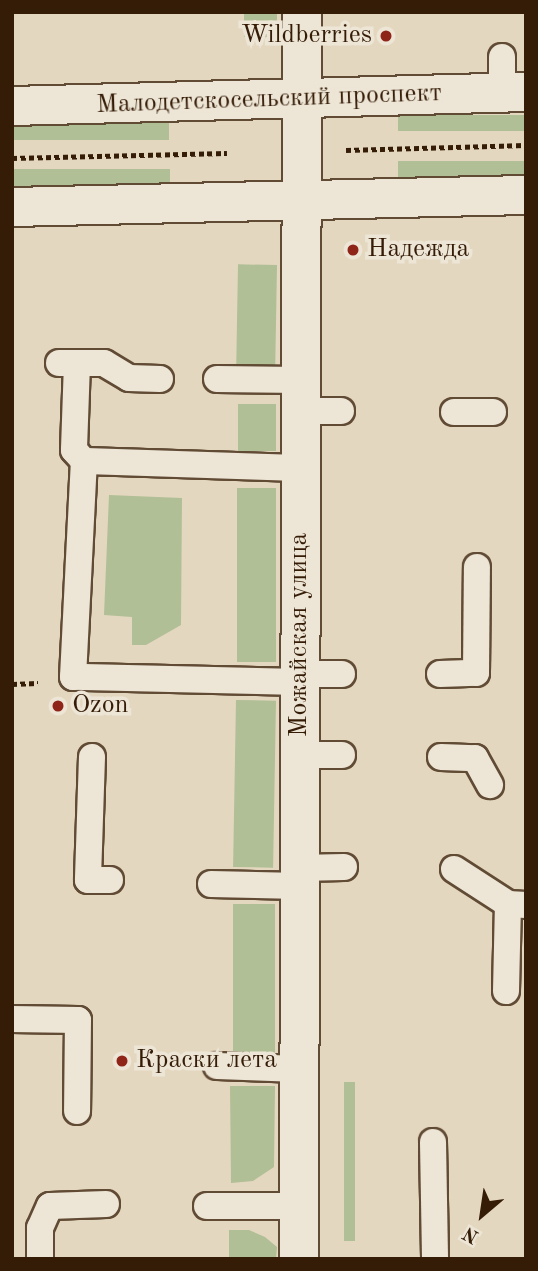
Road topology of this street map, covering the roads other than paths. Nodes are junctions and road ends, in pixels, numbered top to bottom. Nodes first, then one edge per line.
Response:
1 (302, 12) edge
2 (510, 81) edge
3 (302, 100) junction
4 (12, 106) edge
5 (526, 195) edge
6 (302, 201) junction
7 (12, 207) edge
8 (160, 379) dead end
9 (217, 379) dead end
10 (300, 396) junction
11 (341, 411) dead end
12 (454, 412) dead end
13 (493, 412) dead end
14 (75, 446) junction
15 (300, 468) junction
16 (477, 567) dead end
17 (342, 674) dead end
18 (440, 674) dead end
19 (300, 678) junction
20 (300, 755) junction
21 (342, 755) dead end
22 (92, 757) dead end
23 (441, 757) dead end
24 (490, 785) dead end
25 (344, 867) dead end
26 (454, 869) dead end
27 (300, 877) junction
28 (110, 880) dead end
29 (211, 884) dead end
30 (517, 905) edge
31 (506, 991) dead end
32 (12, 1019) edge
33 (217, 1066) dead end
34 (299, 1069) junction
35 (77, 1111) dead end
36 (433, 1142) dead end
37 (106, 1204) dead end
38 (207, 1206) dead end
39 (299, 1206) junction
40 (40, 1259) edge
41 (299, 1259) edge
42 (435, 1259) edge

1 - 3 street, Можайская улица
2 - 3 street, Малодетскосельский проспект
3 - 4 street, Малодетскосельский проспект
3 - 6 street, Можайская улица
5 - 6 street
6 - 7 street
6 - 10 street, Можайская улица
8 - 14 lane
9 - 10 lane
10 - 11 lane
10 - 15 street, Можайская улица
12 - 13 lane
14 - 15 lane
14 - 19 lane
15 - 19 street, Можайская улица
16 - 18 lane
17 - 19 lane
19 - 20 street, Можайская улица
20 - 21 lane
20 - 27 street, Можайская улица
22 - 28 lane
23 - 24 lane
25 - 27 lane
26 - 30 lane
27 - 29 lane
27 - 34 street, Можайская улица
30 - 31 lane
32 - 35 lane
33 - 34 lane
34 - 39 street, Можайская улица
36 - 42 lane
37 - 40 lane
38 - 39 lane
39 - 41 street, Можайская улица

